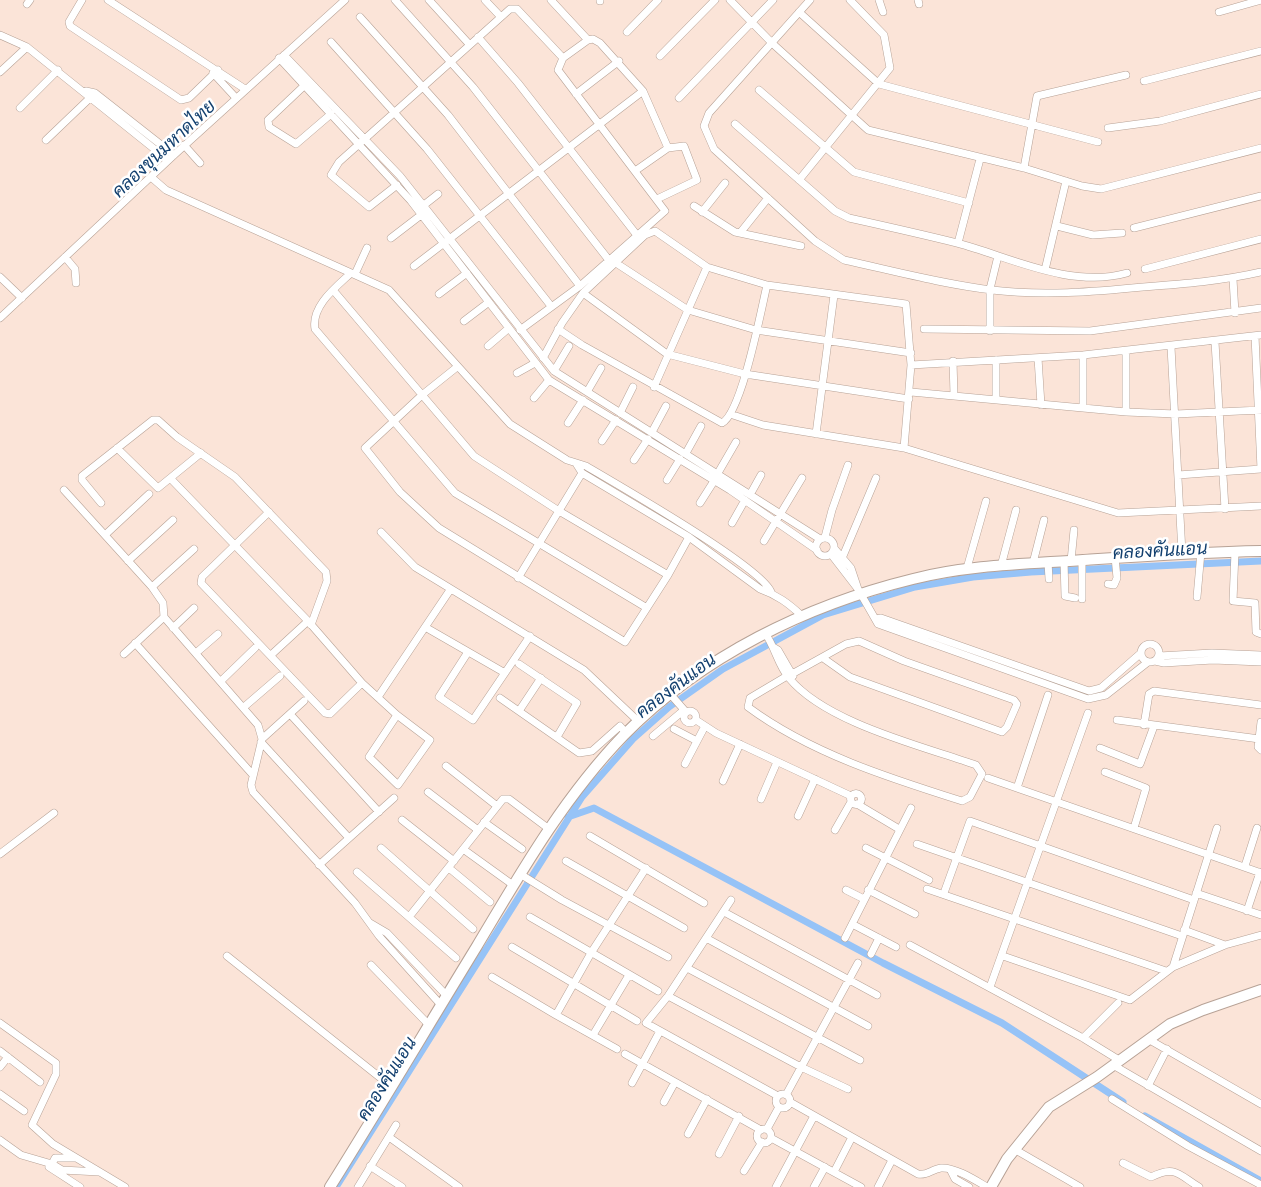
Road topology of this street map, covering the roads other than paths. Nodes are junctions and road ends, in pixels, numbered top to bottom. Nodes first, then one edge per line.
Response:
1 (82, 0) edge
2 (108, 0) edge
3 (345, 0) edge
4 (395, 0) edge
5 (429, 0) edge
6 (485, 0) edge
7 (551, 0) edge
8 (658, 0) edge
9 (715, 0) edge
10 (730, 0) edge
11 (773, 0) edge
12 (810, 0) edge
13 (850, 0) edge
14 (879, 0) edge
15 (1261, 0) edge
16 (800, 12) junction
17 (883, 12) dead end
18 (1219, 12) dead end
19 (501, 16) junction
20 (360, 17) dead end
21 (752, 22) junction
22 (627, 32) dead end
23 (0, 34) edge
24 (478, 37) junction
25 (588, 40) junction
26 (331, 42) dead end
27 (469, 44) junction
28 (773, 44) junction
29 (27, 47) junction
30 (1261, 51) edge
31 (660, 56) dead end
32 (283, 58) junction
33 (563, 58) junction
34 (450, 61) junction
35 (619, 61) junction
36 (58, 70) junction
37 (214, 71) junction
38 (0, 72) edge
39 (1125, 75) dead end
40 (1144, 81) dead end
41 (306, 84) junction
42 (879, 84) junction
43 (422, 86) junction
44 (244, 89) junction
45 (759, 90) dead end
46 (643, 91) junction
47 (90, 94) junction
48 (576, 94) junction
49 (1261, 97) edge
50 (236, 98) junction
51 (680, 98) dead end
52 (20, 108) dead end
53 (394, 112) junction
54 (331, 114) junction
55 (851, 117) junction
56 (735, 124) dead end
57 (599, 125) junction
58 (1033, 125) junction
59 (1108, 128) dead end
60 (365, 139) junction
61 (46, 140) dead end
62 (1098, 142) dead end
63 (359, 144) junction
64 (569, 148) junction
65 (668, 148) junction
66 (1261, 148) edge
67 (187, 149) junction
68 (826, 149) junction
69 (171, 157) junction
70 (980, 159) junction
71 (200, 163) dead end
72 (1024, 168) junction
73 (539, 171) junction
74 (635, 171) junction
75 (152, 178) junction
76 (800, 180) junction
77 (1066, 181) junction
78 (725, 183) dead end
79 (397, 186) junction
80 (438, 194) dead end
81 (510, 194) junction
82 (1261, 196) edge
83 (768, 198) junction
84 (657, 199) junction
85 (969, 203) junction
86 (424, 205) junction
87 (694, 206) dead end
88 (702, 212) junction
89 (421, 215) junction
90 (481, 217) junction
91 (1057, 226) junction
92 (1134, 228) dead end
93 (740, 233) junction
94 (1122, 233) dead end
95 (636, 234) junction
96 (391, 238) dead end
97 (1261, 239) edge
98 (448, 242) junction
99 (958, 243) junction
100 (801, 246) dead end
101 (367, 248) dead end
102 (998, 256) junction
103 (608, 259) junction
104 (69, 261) junction
105 (616, 263) junction
106 (414, 267) dead end
107 (707, 267) junction
108 (1145, 269) dead end
109 (1045, 270) junction
110 (1261, 272) edge
111 (467, 273) junction
112 (1127, 273) dead end
113 (353, 274) junction
114 (0, 277) edge
115 (1233, 279) junction
116 (76, 283) dead end
117 (480, 284) junction
118 (767, 285) junction
119 (990, 289) junction
120 (333, 290) junction
121 (581, 290) junction
122 (439, 294) dead end
123 (834, 295) junction
124 (22, 298) junction
125 (489, 302) junction
126 (551, 306) junction
127 (1261, 308) edge
128 (687, 310) junction
129 (1235, 313) junction
130 (0, 318) edge
131 (464, 321) dead end
132 (509, 328) junction
133 (558, 329) junction
134 (924, 329) dead end
135 (520, 330) junction
136 (756, 330) junction
137 (990, 331) junction
138 (1258, 336) edge
139 (828, 339) junction
140 (1215, 342) junction
141 (488, 346) dead end
142 (568, 346) dead end
143 (1171, 346) junction
144 (530, 350) junction
145 (1126, 351) junction
146 (910, 353) junction
147 (667, 354) junction
148 (1083, 356) junction
149 (543, 358) junction
150 (1038, 358) junction
151 (996, 360) junction
152 (953, 362) junction
153 (535, 363) junction
154 (911, 365) junction
155 (457, 367) junction
156 (601, 368) dead end
157 (554, 371) junction
158 (517, 373) dead end
159 (745, 374) junction
160 (549, 380) junction
161 (633, 387) dead end
162 (654, 387) junction
163 (823, 387) junction
164 (587, 392) junction
165 (422, 395) junction
166 (910, 395) junction
167 (954, 395) junction
168 (534, 398) dead end
169 (996, 399) junction
170 (583, 400) junction
171 (1041, 405) junction
172 (666, 406) dead end
173 (1083, 407) junction
174 (1260, 410) edge
175 (1126, 412) junction
176 (1219, 412) junction
177 (730, 414) junction
178 (1176, 414) junction
179 (618, 416) junction
180 (393, 422) junction
181 (568, 423) dead end
182 (700, 426) dead end
183 (816, 434) junction
184 (650, 435) junction
185 (602, 441) dead end
186 (736, 442) dead end
187 (664, 444) junction
188 (117, 448) junction
189 (904, 448) junction
190 (201, 453) junction
191 (686, 453) junction
192 (680, 459) junction
193 (634, 460) dead end
194 (577, 465) junction
195 (848, 465) dead end
196 (1261, 469) edge
197 (1223, 471) junction
198 (582, 473) junction
199 (718, 473) junction
200 (761, 475) dead end
201 (1178, 475) junction
202 (802, 478) dead end
203 (876, 478) dead end
204 (171, 479) junction
205 (667, 480) dead end
206 (714, 481) junction
207 (732, 486) junction
208 (64, 490) dead end
209 (149, 494) dead end
210 (752, 494) junction
211 (746, 500) junction
212 (986, 501) dead end
213 (101, 503) dead end
214 (700, 503) dead end
215 (1261, 506) edge
216 (647, 507) junction
217 (1225, 509) junction
218 (1016, 510) dead end
219 (1178, 510) junction
220 (559, 511) junction
221 (269, 512) junction
222 (782, 513) junction
223 (173, 520) dead end
224 (1044, 520) dead end
225 (777, 521) junction
226 (732, 523) dead end
227 (1074, 530) dead end
228 (381, 532) dead end
229 (105, 535) junction
230 (689, 537) junction
231 (823, 538) junction
232 (764, 541) dead end
233 (538, 545) junction
234 (235, 546) junction
235 (194, 549) dead end
236 (817, 550) junction
237 (716, 551) junction
238 (833, 551) junction
239 (1261, 551) edge
240 (1182, 553) junction
241 (1201, 555) junction
242 (1234, 555) junction
243 (843, 556) junction
244 (129, 561) junction
245 (1116, 561) junction
246 (1033, 563) junction
247 (1073, 563) junction
248 (1048, 565) junction
249 (1001, 566) junction
250 (968, 568) junction
251 (668, 575) junction
252 (518, 578) junction
253 (1049, 579) dead end
254 (1108, 584) dead end
255 (152, 587) junction
256 (450, 590) junction
257 (861, 593) junction
258 (1197, 597) dead end
259 (194, 608) dead end
260 (647, 608) junction
261 (801, 615) junction
262 (164, 617) junction
263 (876, 619) junction
264 (309, 623) junction
265 (425, 627) junction
266 (173, 628) junction
267 (218, 634) dead end
268 (1261, 634) edge
269 (530, 636) junction
270 (767, 636) junction
271 (135, 643) junction
272 (255, 648) dead end
273 (468, 652) junction
274 (196, 653) junction
275 (1141, 653) junction
276 (124, 654) dead end
277 (271, 655) junction
278 (1261, 655) edge
279 (1237, 656) junction
280 (823, 658) junction
281 (1154, 660) junction
282 (1261, 662) edge
283 (519, 664) dead end
284 (505, 673) junction
285 (280, 676) dead end
286 (791, 677) junction
287 (542, 678) junction
288 (220, 681) junction
289 (362, 683) junction
290 (1048, 695) dead end
291 (672, 696) junction
292 (378, 697) junction
293 (500, 698) dead end
294 (304, 701) dead end
295 (1261, 705) edge
296 (244, 707) junction
297 (684, 710) junction
298 (519, 711) junction
299 (1088, 713) dead end
300 (290, 714) junction
301 (397, 715) junction
302 (635, 718) junction
303 (1117, 720) dead end
304 (1261, 722) edge
305 (1144, 725) junction
306 (705, 726) junction
307 (1154, 726) junction
308 (623, 729) junction
309 (674, 729) dead end
310 (653, 736) dead end
311 (557, 737) junction
312 (1259, 739) junction
313 (262, 741) junction
314 (697, 741) junction
315 (740, 744) junction
316 (1100, 748) dead end
317 (1261, 750) edge
318 (777, 762) junction
319 (685, 764) dead end
320 (446, 766) dead end
321 (1105, 772) dead end
322 (253, 775) junction
323 (988, 778) dead end
324 (815, 779) junction
325 (723, 781) dead end
326 (1017, 788) junction
327 (428, 792) dead end
328 (394, 798) dead end
329 (761, 799) dead end
330 (853, 801) junction
331 (1056, 801) junction
332 (497, 806) junction
333 (911, 808) dead end
334 (379, 812) junction
335 (54, 813) dead end
336 (798, 816) dead end
337 (402, 820) dead end
338 (484, 822) junction
339 (549, 828) junction
340 (1134, 828) junction
341 (1217, 828) dead end
342 (1257, 828) dead end
343 (899, 829) junction
344 (478, 830) junction
345 (835, 830) dead end
346 (590, 836) dead end
347 (349, 838) junction
348 (917, 844) dead end
349 (1041, 846) junction
350 (381, 848) dead end
351 (866, 848) dead end
352 (463, 849) junction
353 (522, 849) dead end
354 (1209, 852) junction
355 (0, 854) edge
356 (884, 857) junction
357 (955, 857) junction
358 (454, 861) junction
359 (566, 861) dead end
360 (320, 865) junction
361 (1245, 866) junction
362 (449, 868) junction
363 (646, 868) junction
364 (357, 872) dead end
365 (1261, 873) edge
366 (522, 875) junction
367 (929, 880) dead end
368 (1029, 882) junction
369 (513, 885) junction
370 (927, 889) dead end
371 (430, 891) junction
372 (846, 891) dead end
373 (868, 891) junction
374 (944, 893) junction
375 (1195, 896) junction
376 (627, 897) junction
377 (864, 899) junction
378 (731, 900) dead end
379 (490, 902) dead end
380 (704, 903) dead end
381 (1248, 911) junction
382 (724, 912) junction
383 (915, 914) dead end
384 (1261, 915) edge
385 (409, 917) junction
386 (530, 917) dead end
387 (1016, 919) junction
388 (608, 924) junction
389 (852, 924) junction
390 (684, 928) dead end
391 (473, 929) dead end
392 (1183, 933) junction
393 (1261, 935) edge
394 (706, 938) junction
395 (845, 938) dead end
396 (879, 938) junction
397 (910, 945) dead end
398 (1225, 945) junction
399 (512, 947) dead end
400 (896, 947) dead end
401 (591, 952) junction
402 (871, 954) dead end
403 (227, 956) dead end
404 (1003, 956) junction
405 (668, 957) dead end
406 (456, 958) dead end
407 (858, 963) dead end
408 (371, 965) dead end
409 (687, 968) junction
410 (1170, 969) junction
411 (629, 975) junction
412 (492, 977) dead end
413 (849, 980) junction
414 (573, 984) junction
415 (990, 987) junction
416 (1261, 990) edge
417 (658, 991) dead end
418 (877, 995) dead end
419 (668, 996) junction
420 (444, 1000) junction
421 (1118, 1003) dead end
422 (609, 1006) junction
423 (835, 1008) junction
424 (556, 1015) junction
425 (636, 1021) dead end
426 (0, 1023) edge
427 (429, 1025) junction
428 (868, 1026) dead end
429 (660, 1030) junction
430 (593, 1035) junction
431 (819, 1038) junction
432 (1083, 1038) junction
433 (1148, 1038) junction
434 (617, 1049) dead end
435 (1167, 1049) junction
436 (0, 1051) edge
437 (625, 1054) dead end
438 (8, 1057) junction
439 (860, 1060) dead end
440 (1116, 1063) junction
441 (642, 1064) junction
442 (0, 1067) edge
443 (801, 1067) junction
444 (40, 1082) dead end
445 (675, 1082) junction
446 (632, 1083) dead end
447 (1148, 1086) junction
448 (392, 1087) junction
449 (848, 1089) dead end
450 (0, 1094) edge
451 (784, 1097) junction
452 (707, 1099) junction
453 (1112, 1099) dead end
454 (664, 1102) dead end
455 (1261, 1104) edge
456 (779, 1107) junction
457 (24, 1111) dead end
458 (739, 1116) junction
459 (814, 1116) junction
460 (396, 1125) dead end
461 (764, 1129) junction
462 (688, 1134) dead end
463 (389, 1137) junction
464 (852, 1137) junction
465 (771, 1138) junction
466 (0, 1140) edge
467 (762, 1142) junction
468 (1014, 1149) junction
469 (795, 1151) junction
470 (1261, 1151) edge
471 (719, 1154) dead end
472 (76, 1158) junction
473 (38, 1160) junction
474 (892, 1160) junction
475 (1123, 1163) dead end
476 (52, 1164) junction
477 (370, 1166) junction
478 (825, 1167) junction
479 (744, 1171) dead end
480 (951, 1171) junction
481 (834, 1172) junction
482 (102, 1173) junction
483 (1261, 1185) edge
484 (80, 1187) edge
485 (125, 1187) edge
486 (330, 1187) edge
487 (358, 1187) edge
488 (402, 1187) edge
489 (459, 1187) edge
490 (776, 1187) edge
491 (814, 1187) edge
492 (861, 1187) edge
493 (878, 1187) edge
494 (969, 1187) edge
495 (987, 1187) edge
496 (992, 1187) edge
497 (1080, 1187) edge
498 (1199, 1187) edge

1 - 37 street
2 - 37 street
3 - 32 street
4 - 34 street
5 - 27 street
6 - 19 street
7 - 25 street
8 - 22 street
9 - 31 street
10 - 21 street
11 - 21 street
12 - 16 street
13 - 42 street
14 - 17 street
15 - 18 street
16 - 28 street
16 - 42 street
19 - 24 street
19 - 33 street
20 - 43 street
21 - 28 street
21 - 51 street
23 - 29 street
24 - 27 street
24 - 64 street
25 - 33 street
25 - 35 street
26 - 53 street
27 - 34 street
28 - 55 street
28 - 83 street
29 - 36 street
29 - 38 street
30 - 40 street
32 - 41 street
32 - 44 street
33 - 48 street
34 - 43 street
34 - 73 street
35 - 46 street
35 - 48 street
36 - 47 street
36 - 52 street
37 - 44 street
37 - 50 street
39 - 58 street
41 - 54 street
41 - 54 street
41 - 60 street
42 - 55 street
42 - 58 street
43 - 53 street
43 - 81 street
44 - 50 street
45 - 68 street
46 - 57 street
46 - 65 street
47 - 61 street
47 - 69 street
48 - 57 street
49 - 59 street
50 - 67 street
53 - 60 street
53 - 90 street
54 - 63 street
55 - 68 street
55 - 70 street
56 - 76 street
57 - 64 street
57 - 74 street
58 - 62 street
58 - 72 street
60 - 63 street
60 - 86 street
63 - 79 street
63 - 79 street
64 - 73 street
64 - 95 street
65 - 74 street
65 - 84 street
66 - 77 street
67 - 69 street
67 - 71 street
68 - 76 street
68 - 85 street
69 - 75 street
70 - 72 street
70 - 85 street
72 - 77 street
73 - 81 street
73 - 103 street
74 - 84 street
75 - 104 street
75 - 113 street
76 - 99 street
77 - 91 street
78 - 88 street
79 - 89 street
80 - 86 street
81 - 90 street
81 - 121 street
82 - 92 street
83 - 93 street
83 - 119 street
84 - 95 street
85 - 99 street
86 - 98 street
87 - 88 street
88 - 93 street
89 - 96 street
89 - 98 street
90 - 98 street
90 - 126 street
91 - 94 street
91 - 109 street
93 - 100 street
95 - 103 street
97 - 108 street
98 - 106 street
98 - 111 street
98 - 117 street
99 - 102 street
101 - 113 street
102 - 109 street
102 - 119 street
103 - 121 street
104 - 116 street
104 - 124 street
105 - 107 street
105 - 121 street
105 - 128 street
107 - 118 street
107 - 128 street
109 - 112 street
110 - 115 street
111 - 117 street
111 - 122 street
113 - 120 street
113 - 155 street
114 - 124 street
115 - 119 street
115 - 129 street
117 - 125 street
117 - 135 street
118 - 123 street
118 - 136 street
119 - 137 street
120 - 165 street
120 - 180 street
121 - 126 street
121 - 133 street
121 - 147 street
123 - 139 street
123 - 146 street
124 - 130 street
125 - 131 street
125 - 132 street
126 - 135 street
127 - 129 street
128 - 136 street
128 - 147 street
129 - 137 street
132 - 141 street
132 - 144 street
133 - 149 street
133 - 162 street
134 - 137 street
135 - 144 street
136 - 139 street
136 - 159 street
138 - 140 street
138 - 174 street
139 - 146 street
139 - 163 street
140 - 143 street
140 - 176 street
142 - 157 street
143 - 145 street
143 - 178 street
144 - 149 street
144 - 153 street
145 - 148 street
145 - 175 street
146 - 154 street
147 - 159 street
147 - 162 street
148 - 150 street
148 - 173 street
149 - 157 street
150 - 151 street
150 - 171 street
151 - 152 street
151 - 169 street
152 - 154 street
152 - 167 street
153 - 158 street
153 - 160 street
154 - 166 street
155 - 165 street
155 - 194 street
156 - 164 street
157 - 164 street
159 - 163 street
159 - 177 street
160 - 168 street
160 - 170 street
161 - 179 street
162 - 177 street
163 - 166 street
163 - 183 street
164 - 179 street
165 - 180 street
165 - 220 street
166 - 167 street
166 - 189 street
167 - 169 street
169 - 171 street
170 - 179 street
170 - 181 street
171 - 173 street
172 - 184 street
173 - 175 street
174 - 176 street
174 - 196 street
175 - 178 street
176 - 178 street
176 - 197 street
177 - 183 street
178 - 201 street
179 - 184 street
179 - 185 street
180 - 233 street
180 - 252 street
182 - 191 street
183 - 189 street
184 - 187 street
184 - 193 street
186 - 199 street
187 - 191 street
187 - 192 street
188 - 190 street
188 - 204 street
188 - 213 street
189 - 219 street
190 - 204 street
190 - 221 street
191 - 199 street
192 - 205 street
192 - 206 street
194 - 198 street
194 - 216 street
195 - 231 street
196 - 197 street
197 - 201 street
197 - 217 street
198 - 216 street
198 - 220 street
199 - 207 street
200 - 210 street
201 - 219 street
202 - 222 street
203 - 243 street
204 - 234 street
206 - 207 street
206 - 214 street
207 - 210 street
207 - 211 street
208 - 229 street
209 - 229 street
210 - 222 street
211 - 225 street
211 - 226 street
212 - 250 street
215 - 217 street
216 - 230 street
216 - 237 street
217 - 219 street
218 - 249 street
219 - 240 street
220 - 233 street
220 - 251 street
221 - 234 street
221 - 264 street
222 - 225 street
222 - 231 street
223 - 244 street
224 - 246 street
225 - 232 street
225 - 236 street
227 - 247 street
228 - 256 street
229 - 244 street
230 - 237 street
230 - 251 street
231 - 236 street
231 - 238 street
233 - 252 street
233 - 260 street
234 - 264 street
234 - 277 street
235 - 255 street
236 - 238 street
237 - 261 street
238 - 243 street
238 - 257 street
239 - 242 street
240 - 241 street
240 - 245 street
241 - 242 street
241 - 258 street
242 - 268 street
243 - 257 street
244 - 255 street
245 - 247 street
245 - 254 street
246 - 248 street
246 - 249 street
247 - 247 street
247 - 248 street
248 - 253 street
249 - 250 street
250 - 257 street
251 - 260 street
252 - 260 street
255 - 262 street
256 - 265 street
256 - 269 street
257 - 261 street
257 - 263 street
259 - 266 street
261 - 270 street
262 - 266 street
262 - 271 street
263 - 275 street
263 - 281 street
264 - 277 street
264 - 289 street
265 - 273 street
265 - 292 street
266 - 274 street
267 - 274 street
269 - 284 street
269 - 302 street
270 - 286 street
270 - 291 street
271 - 276 street
271 - 322 street
272 - 288 street
273 - 284 street
273 - 284 street
274 - 288 street
275 - 281 street
275 - 281 street
277 - 289 street
278 - 279 street
279 - 281 street
279 - 282 street
280 - 280 street
280 - 286 street
283 - 287 street
285 - 296 street
286 - 286 street
287 - 298 street
287 - 311 street
288 - 296 street
289 - 292 street
290 - 326 street
291 - 297 street
291 - 302 street
292 - 301 street
293 - 298 street
294 - 300 street
295 - 305 street
296 - 313 street
297 - 306 street
297 - 310 street
298 - 311 street
299 - 331 street
300 - 313 street
300 - 334 street
301 - 301 street
302 - 308 street
303 - 305 street
304 - 312 street
305 - 307 street
306 - 314 street
306 - 315 street
307 - 312 street
307 - 316 street
308 - 311 street
308 - 339 street
309 - 314 street
312 - 317 street
313 - 322 street
313 - 347 street
314 - 319 street
315 - 318 street
315 - 325 street
318 - 324 street
318 - 329 street
320 - 332 street
321 - 340 street
322 - 360 street
323 - 326 street
324 - 330 street
324 - 336 street
326 - 331 street
327 - 344 street
328 - 334 street
330 - 343 street
330 - 345 street
331 - 340 street
331 - 349 street
332 - 338 street
332 - 339 street
333 - 343 street
334 - 347 street
335 - 355 street
337 - 358 street
338 - 344 street
338 - 353 street
339 - 366 street
340 - 354 street
341 - 354 street
342 - 361 street
343 - 356 street
344 - 352 street
346 - 363 street
347 - 360 street
348 - 357 street
349 - 357 street
349 - 368 street
349 - 375 street
350 - 371 street
351 - 356 street
352 - 358 street
352 - 369 street
354 - 361 street
354 - 375 street
356 - 367 street
356 - 373 street
357 - 368 street
357 - 374 street
358 - 362 street
359 - 376 street
360 - 420 street
361 - 365 street
362 - 371 street
362 - 379 street
363 - 376 street
363 - 380 street
364 - 385 street
365 - 381 street
366 - 369 street
366 - 388 street
368 - 387 street
368 - 392 street
369 - 420 street
370 - 374 street
371 - 385 street
371 - 391 street
372 - 377 street
373 - 377 street
373 - 383 street
374 - 387 street
375 - 381 street
375 - 392 street
376 - 388 street
376 - 390 street
377 - 389 street
378 - 382 street
381 - 384 street
382 - 394 street
382 - 413 street
385 - 406 street
386 - 401 street
387 - 404 street
387 - 410 street
388 - 401 street
388 - 405 street
389 - 395 street
389 - 396 street
392 - 398 street
392 - 410 street
393 - 398 street
394 - 409 street
394 - 423 street
396 - 400 street
396 - 402 street
397 - 415 street
398 - 410 street
399 - 414 street
401 - 411 street
401 - 414 street
403 - 448 street
404 - 410 street
404 - 415 street
407 - 413 street
408 - 427 street
409 - 419 street
409 - 431 street
411 - 417 street
411 - 422 street
412 - 424 street
413 - 418 street
413 - 423 street
414 - 422 street
414 - 424 street
415 - 432 street
416 - 433 street
419 - 429 street
419 - 443 street
420 - 427 street
421 - 432 street
422 - 425 street
422 - 430 street
423 - 428 street
423 - 431 street
424 - 430 street
426 - 472 street
427 - 448 street
429 - 441 street
429 - 451 street
430 - 434 street
431 - 439 street
431 - 443 street
432 - 440 street
433 - 435 street
433 - 440 street
435 - 447 street
435 - 455 street
436 - 438 street
437 - 441 street
438 - 442 street
438 - 444 street
440 - 447 street
440 - 468 street
441 - 445 street
441 - 446 street
443 - 449 street
443 - 451 street
445 - 452 street
445 - 454 street
447 - 470 street
448 - 486 street
450 - 457 street
451 - 456 street
451 - 456 street
451 - 459 street
452 - 458 street
452 - 462 street
453 - 483 street
456 - 461 street
458 - 461 street
458 - 471 street
459 - 464 street
459 - 469 street
460 - 463 street
461 - 465 street
461 - 467 street
463 - 477 street
463 - 489 street
464 - 474 street
464 - 481 street
465 - 467 street
465 - 469 street
466 - 473 street
467 - 479 street
468 - 496 street
468 - 497 street
469 - 478 street
469 - 490 street
472 - 476 street
472 - 482 street
473 - 476 street
473 - 484 street
474 - 480 street
474 - 493 street
475 - 498 street
476 - 482 street
477 - 487 street
477 - 488 street
478 - 481 street
478 - 491 street
480 - 494 street
480 - 495 street
481 - 492 street
482 - 485 street

